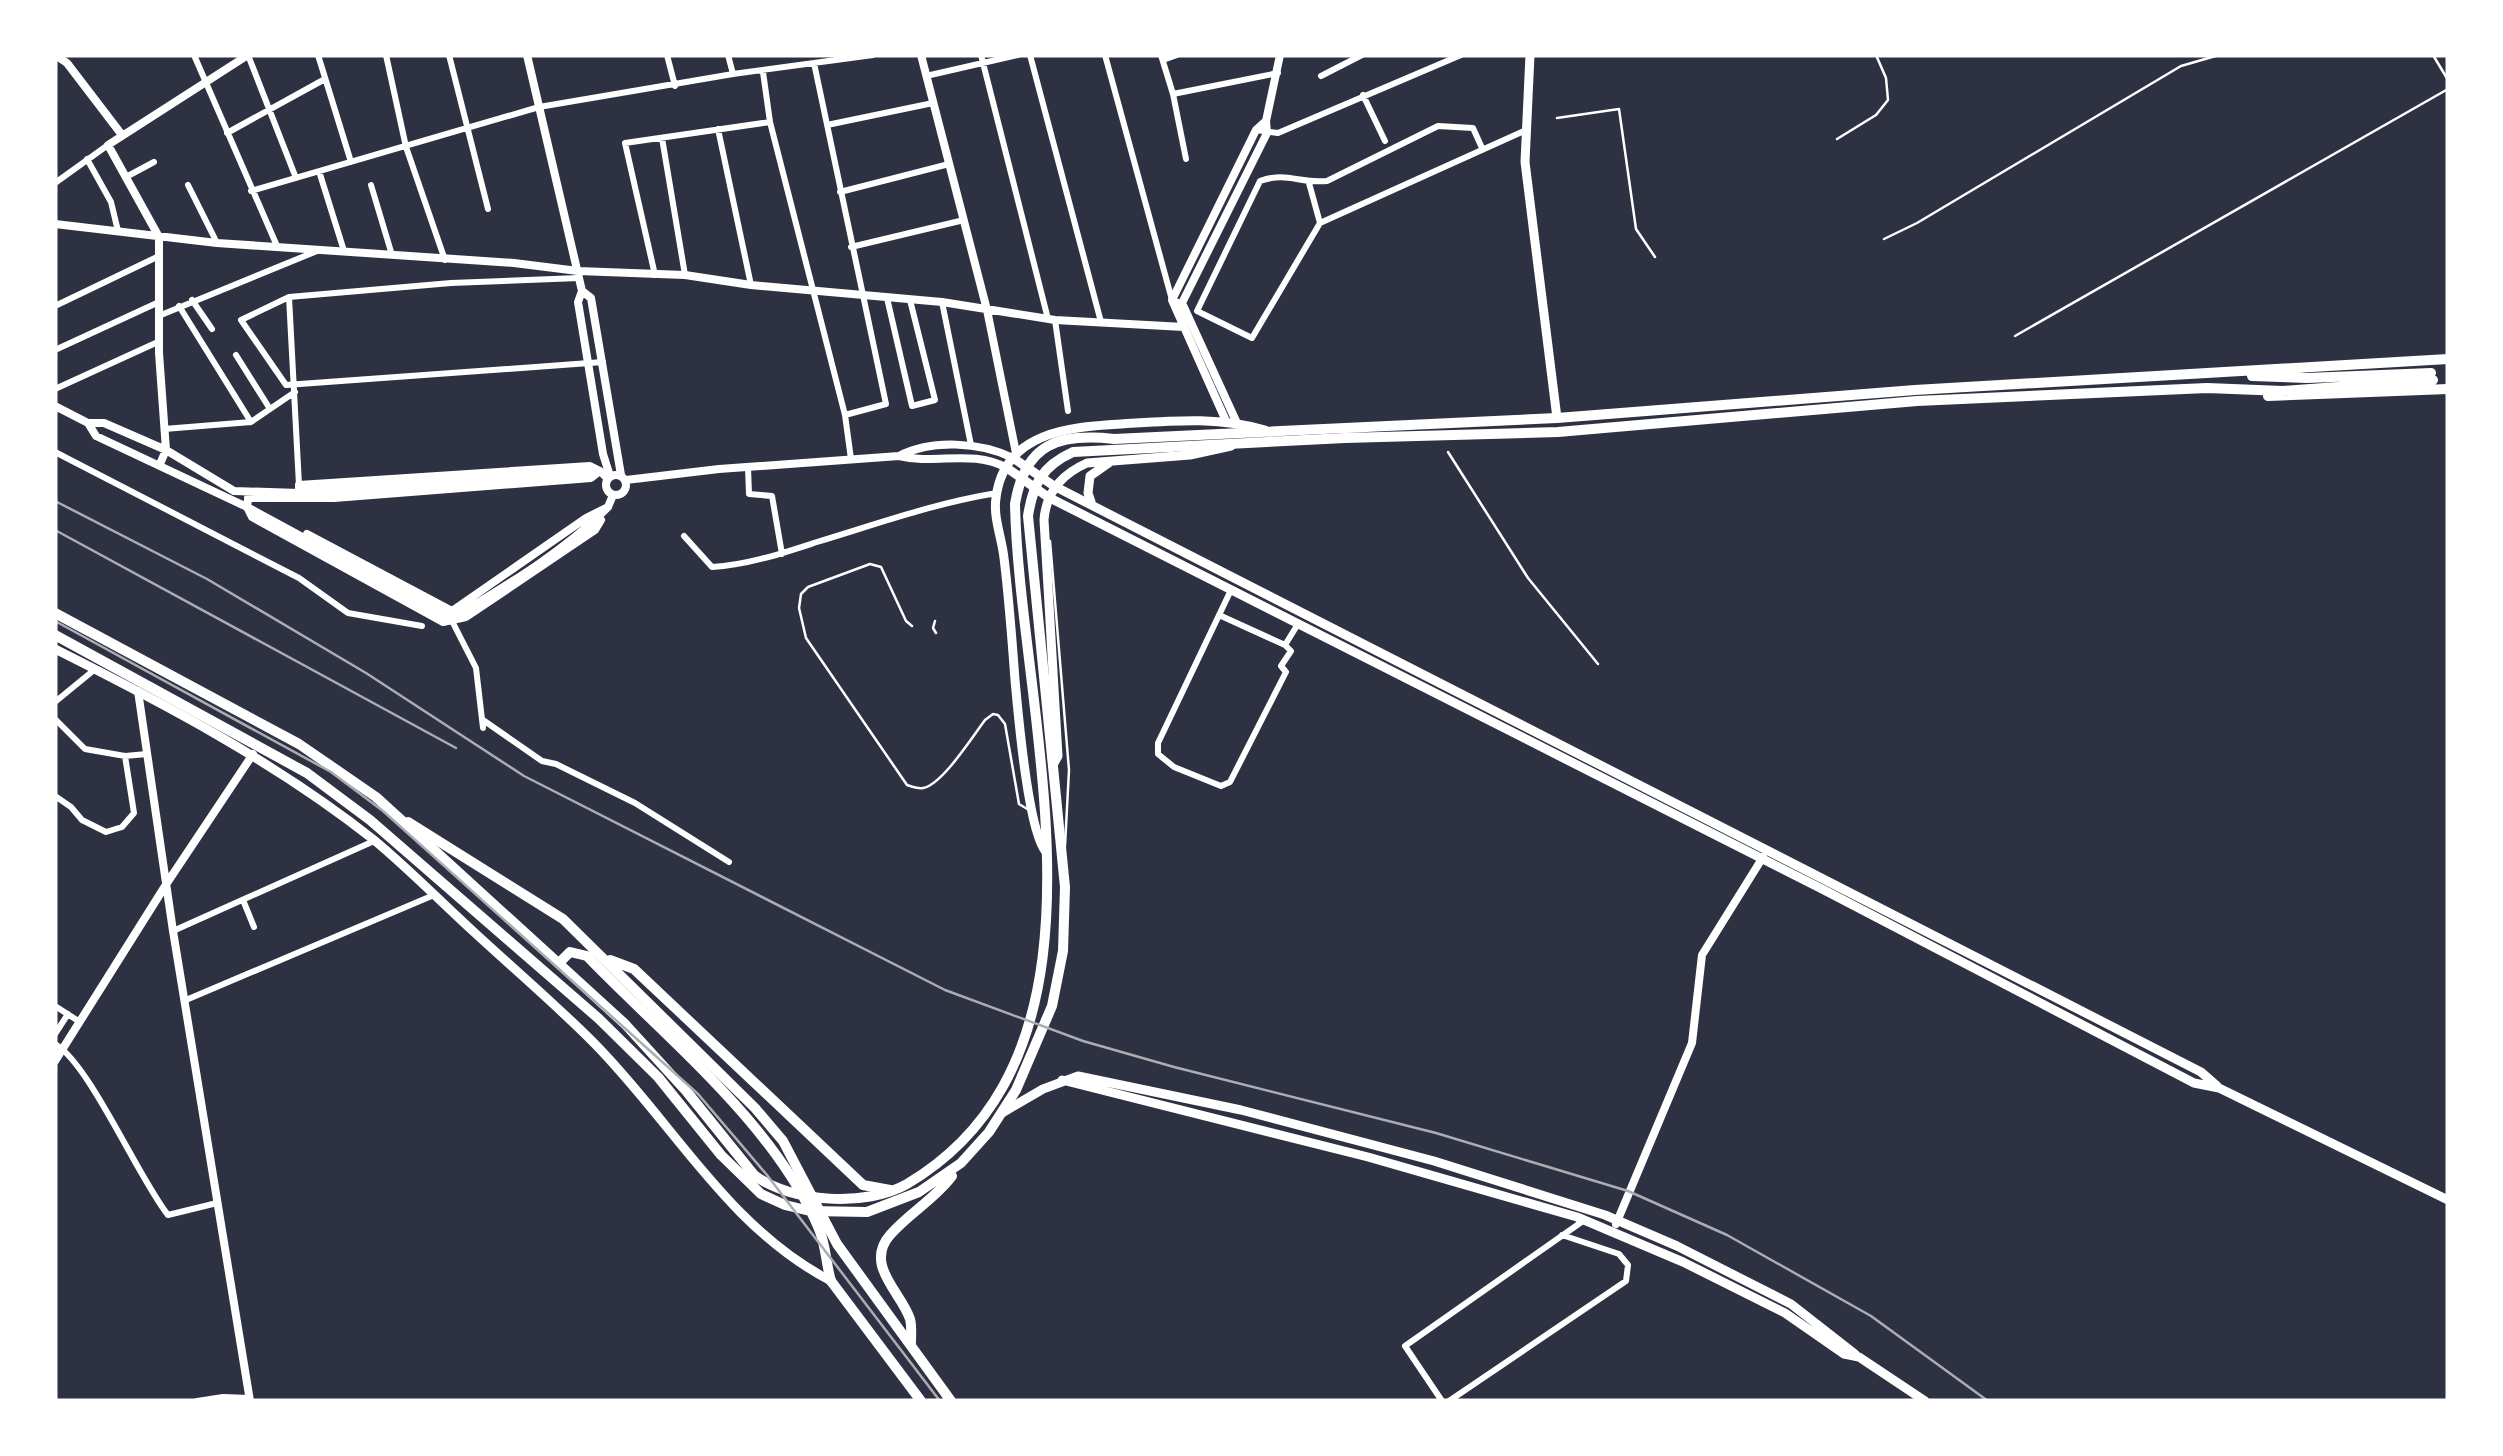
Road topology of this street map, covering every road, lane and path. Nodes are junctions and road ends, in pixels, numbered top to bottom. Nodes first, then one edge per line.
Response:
1 (55, 55) edge
2 (75, 55) edge
3 (194, 55) edge
4 (248, 55) edge
5 (318, 55) edge
6 (386, 55) edge
7 (449, 55) edge
8 (526, 55) edge
9 (667, 55) edge
10 (728, 55) edge
11 (784, 55) edge
12 (873, 55) edge
13 (921, 55) edge
14 (1018, 55) edge
15 (1030, 55) edge
16 (1105, 55) edge
17 (1178, 55) edge
18 (1280, 55) edge
19 (1362, 55) edge
20 (1461, 55) edge
21 (1530, 55) edge
22 (1876, 55) edge
23 (2219, 55) edge
24 (2433, 55) edge
25 (1162, 58) edge
26 (982, 59) edge
27 (67, 63) junction
28 (814, 63) junction
29 (786, 64) junction
30 (763, 72) junction
31 (1279, 73) junction
32 (733, 74) junction
33 (926, 76) junction
34 (1321, 76) dead end
35 (325, 79) junction
36 (2448, 80) edge
37 (206, 83) junction
38 (675, 86) junction
39 (2448, 89) edge
40 (1173, 94) junction
41 (1363, 95) junction
42 (933, 103) junction
43 (539, 107) junction
44 (270, 110) junction
45 (1558, 118) dead end
46 (1266, 121) junction
47 (770, 122) junction
48 (826, 124) junction
49 (718, 128) junction
50 (468, 130) junction
51 (1256, 130) junction
52 (1524, 131) junction
53 (226, 133) junction
54 (1267, 133) junction
55 (122, 135) junction
56 (662, 138) junction
57 (1836, 139) dead end
58 (1385, 141) dead end
59 (108, 145) junction
60 (406, 147) junction
61 (1482, 148) junction
62 (87, 159) junction
63 (1186, 160) dead end
64 (154, 162) dead end
65 (351, 162) junction
66 (949, 164) junction
67 (319, 172) junction
68 (126, 177) junction
69 (296, 178) junction
70 (55, 183) edge
71 (1309, 183) junction
72 (371, 184) dead end
73 (188, 185) dead end
74 (251, 191) junction
75 (840, 192) junction
76 (488, 209) dead end
77 (964, 220) junction
78 (1320, 223) junction
79 (55, 224) edge
80 (118, 231) junction
81 (158, 237) junction
82 (1884, 239) dead end
83 (217, 243) junction
84 (277, 246) junction
85 (852, 247) junction
86 (319, 250) junction
87 (344, 250) junction
88 (392, 254) junction
89 (157, 257) junction
90 (1655, 257) dead end
91 (446, 260) junction
92 (578, 274) junction
93 (655, 275) junction
94 (686, 276) junction
95 (751, 285) junction
96 (582, 290) junction
97 (811, 291) junction
98 (862, 296) junction
99 (289, 297) junction
100 (886, 298) junction
101 (192, 300) junction
102 (910, 300) junction
103 (1172, 300) junction
104 (159, 302) junction
105 (942, 302) junction
106 (1182, 303) junction
107 (55, 306) edge
108 (178, 306) junction
109 (987, 310) junction
110 (161, 315) junction
111 (1052, 320) junction
112 (1101, 322) junction
113 (1184, 327) junction
114 (212, 328) dead end
115 (2015, 336) dead end
116 (160, 341) junction
117 (55, 350) edge
118 (236, 356) dead end
119 (2448, 359) edge
120 (603, 362) junction
121 (590, 363) junction
122 (2206, 374) junction
123 (295, 388) junction
124 (2208, 388) junction
125 (55, 389) edge
126 (2448, 389) edge
127 (55, 406) edge
128 (270, 409) junction
129 (1068, 411) dead end
130 (845, 415) junction
131 (1558, 418) junction
132 (1231, 421) junction
133 (250, 422) junction
134 (88, 424) junction
135 (1092, 426) junction
136 (164, 428) junction
137 (1264, 430) junction
138 (971, 446) junction
139 (166, 450) junction
140 (1113, 450) junction
141 (55, 452) edge
142 (1448, 452) dead end
143 (1015, 455) junction
144 (899, 456) junction
145 (850, 459) junction
146 (1096, 461) junction
147 (160, 464) junction
148 (748, 467) junction
149 (1007, 468) junction
150 (600, 471) junction
151 (616, 478) junction
152 (1054, 486) junction
153 (299, 489) junction
154 (997, 493) junction
155 (613, 495) junction
156 (1048, 496) junction
157 (249, 500) junction
158 (1092, 506) junction
159 (608, 507) junction
160 (1044, 520) junction
161 (684, 536) dead end
162 (782, 554) junction
163 (1208, 564) junction
164 (1203, 576) junction
165 (1231, 590) junction
166 (55, 613) edge
167 (1219, 615) junction
168 (450, 619) junction
169 (935, 620) dead end
170 (1298, 624) junction
171 (422, 626) dead end
172 (912, 626) dead end
173 (936, 633) dead end
174 (55, 635) edge
175 (1285, 645) junction
176 (55, 648) edge
177 (1598, 664) dead end
178 (95, 669) junction
179 (1052, 671) junction
180 (138, 691) junction
181 (55, 702) edge
182 (1017, 710) dead end
183 (55, 719) edge
184 (255, 751) junction
185 (147, 754) junction
186 (125, 756) junction
187 (1052, 767) junction
188 (55, 796) edge
189 (1033, 812) junction
190 (1696, 814) junction
191 (398, 816) junction
192 (1691, 825) junction
193 (374, 841) junction
194 (398, 844) junction
195 (1768, 849) junction
196 (1046, 852) junction
197 (389, 854) junction
198 (1762, 860) junction
199 (729, 862) dead end
200 (1063, 868) junction
201 (167, 883) junction
202 (434, 895) junction
203 (243, 900) junction
204 (254, 927) dead end
205 (173, 931) junction
206 (604, 958) junction
207 (560, 964) junction
208 (186, 1000) junction
209 (55, 1006) edge
210 (68, 1014) junction
211 (80, 1022) junction
212 (55, 1034) edge
213 (59, 1046) edge
214 (55, 1061) edge
215 (1062, 1080) junction
216 (2219, 1088) junction
217 (1002, 1113) junction
218 (962, 1162) junction
219 (893, 1190) junction
220 (2448, 1200) edge
221 (218, 1203) junction
222 (1583, 1220) junction
223 (1618, 1220) junction
224 (1612, 1233) junction
225 (1562, 1235) junction
226 (1623, 1238) junction
227 (1619, 1254) junction
228 (832, 1281) junction
229 (911, 1343) junction
230 (1859, 1357) junction
231 (250, 1400) edge
232 (197, 1401) edge
233 (921, 1401) edge
234 (951, 1401) edge
235 (1446, 1401) edge
236 (1926, 1401) edge

1 - 27 street
2 - 27 street
3 - 37 street
4 - 37 street
4 - 44 street
5 - 35 street
6 - 60 street
7 - 50 street
8 - 43 street
9 - 38 street
10 - 32 street
11 - 29 street
12 - 28 street
13 - 33 street
14 - 26 street
15 - 112 street
16 - 103 street
17 - 25 street
18 - 31 street
19 - 34 street
20 - 41 street
21 - 52 main road
22 - 57 lane
23 - 82 lane
24 - 36 lane
25 - 40 street
26 - 33 street
26 - 111 street
27 - 55 street
28 - 29 street
28 - 48 street
29 - 30 street
30 - 32 street
30 - 47 street
31 - 40 street
31 - 46 street
32 - 38 street
33 - 42 street
35 - 44 street
35 - 65 street
37 - 53 street
37 - 55 street
38 - 43 street
39 - 115 lane
40 - 63 street
41 - 54 street
41 - 58 street
42 - 48 street
42 - 66 street
43 - 50 street
43 - 92 street
44 - 53 street
44 - 69 street
45 - 90 lane
46 - 51 street
46 - 54 street
47 - 49 street
47 - 97 street
48 - 75 street
49 - 56 street
49 - 95 street
50 - 60 street
50 - 76 street
51 - 54 street
51 - 103 street
52 - 61 street
52 - 131 main road
53 - 74 street
54 - 106 street
55 - 59 street
56 - 93 street
56 - 94 street
59 - 62 street
59 - 68 street
60 - 65 street
60 - 91 street
61 - 71 street
61 - 78 street
62 - 70 street
62 - 80 street
64 - 68 street
65 - 67 street
66 - 75 street
66 - 77 street
67 - 69 street
67 - 87 street
68 - 81 street
69 - 74 street
71 - 78 street
71 - 78 street
72 - 88 street
73 - 83 street
74 - 84 street
75 - 85 street
77 - 85 street
77 - 109 street
79 - 80 street
80 - 81 street
81 - 83 street
81 - 89 street
83 - 84 street
84 - 86 street
85 - 98 street
86 - 87 street
86 - 101 street
87 - 88 street
88 - 91 street
89 - 104 street
89 - 107 street
91 - 92 street
92 - 93 street
92 - 96 street
92 - 99 street
93 - 94 street
94 - 95 street
95 - 97 street
96 - 120 street
96 - 121 street
97 - 98 street
97 - 130 street
98 - 100 street
98 - 130 street
99 - 123 street
99 - 123 street
100 - 102 street
100 - 102 street
101 - 108 street
101 - 114 street
102 - 105 street
103 - 106 street
103 - 113 street
104 - 110 street
104 - 117 street
105 - 109 street
105 - 138 street
106 - 132 street
108 - 110 street
108 - 133 street
109 - 111 street
109 - 143 street
110 - 116 street
111 - 112 street
111 - 129 street
112 - 113 street
113 - 132 street
116 - 125 street
116 - 136 street
118 - 128 street
119 - 122 main road
120 - 121 street
120 - 151 street
121 - 123 street
121 - 151 street
122 - 124 main road
122 - 131 main road
123 - 128 street
123 - 153 street
124 - 126 main road
124 - 140 main road
127 - 134 street
128 - 133 street
130 - 145 street
131 - 137 main road
132 - 135 main road
132 - 137 main road
133 - 136 street
134 - 139 street
134 - 147 street
135 - 143 main road
135 - 146 main road
136 - 139 street
137 - 140 main road
138 - 143 street
138 - 144 street
139 - 147 street
139 - 157 street
140 - 146 main road
140 - 158 main road
140 - 187 main road
140 - 196 main road
141 - 171 street
142 - 177 lane
143 - 149 main road
143 - 152 main road
144 - 145 street
144 - 149 street
145 - 148 street
146 - 152 main road
147 - 157 street
148 - 151 street
148 - 162 street
149 - 154 main road
149 - 156 main road
150 - 151 street
150 - 153 street
150 - 157 street
151 - 155 street
151 - 155 street
152 - 156 main road
152 - 158 main road
153 - 157 street
154 - 162 street
154 - 189 main road
155 - 159 street
156 - 160 main road
156 - 164 main road
157 - 159 street
157 - 168 street
158 - 163 main road
159 - 168 street
160 - 179 main road
160 - 200 lane
161 - 162 street
163 - 164 main road
163 - 190 main road
164 - 165 main road
165 - 167 street
165 - 170 main road
166 - 191 main road
167 - 175 street
167 - 175 street
168 - 199 street
169 - 173 lane
170 - 175 street
170 - 192 main road
172 - 189 lane
174 - 184 main road
176 - 178 main road
178 - 180 main road
178 - 181 street
179 - 182 lane
179 - 187 main road
180 - 184 main road
180 - 185 street
183 - 186 street
184 - 193 main road
184 - 194 main road
184 - 201 street
185 - 186 street
185 - 201 street
186 - 188 street
187 - 200 main road
189 - 196 main road
190 - 192 main road
190 - 195 main road
191 - 206 main road
191 - 207 main road
192 - 198 main road
193 - 197 main road
193 - 203 street
194 - 197 main road
194 - 218 main road
195 - 198 street
195 - 216 main road
196 - 219 main road
197 - 202 main road
198 - 216 main road
198 - 223 street
200 - 217 main road
201 - 205 street
201 - 211 street
202 - 208 street
202 - 228 main road
203 - 204 street
203 - 205 street
205 - 208 street
206 - 219 main road
206 - 229 main road
207 - 219 main road
207 - 228 main road
208 - 221 street
209 - 210 street
210 - 211 street
210 - 212 street
211 - 213 street
213 - 214 street
213 - 221 street
215 - 217 main road
215 - 222 main road
215 - 223 main road
216 - 220 main road
217 - 218 main road
218 - 229 main road
221 - 231 street
222 - 224 main road
222 - 225 street
223 - 224 street
223 - 230 main road
224 - 226 main road
225 - 227 street
225 - 235 street
226 - 227 street
226 - 230 main road
227 - 235 street
228 - 233 main road
229 - 234 main road
230 - 236 main road
231 - 232 street

